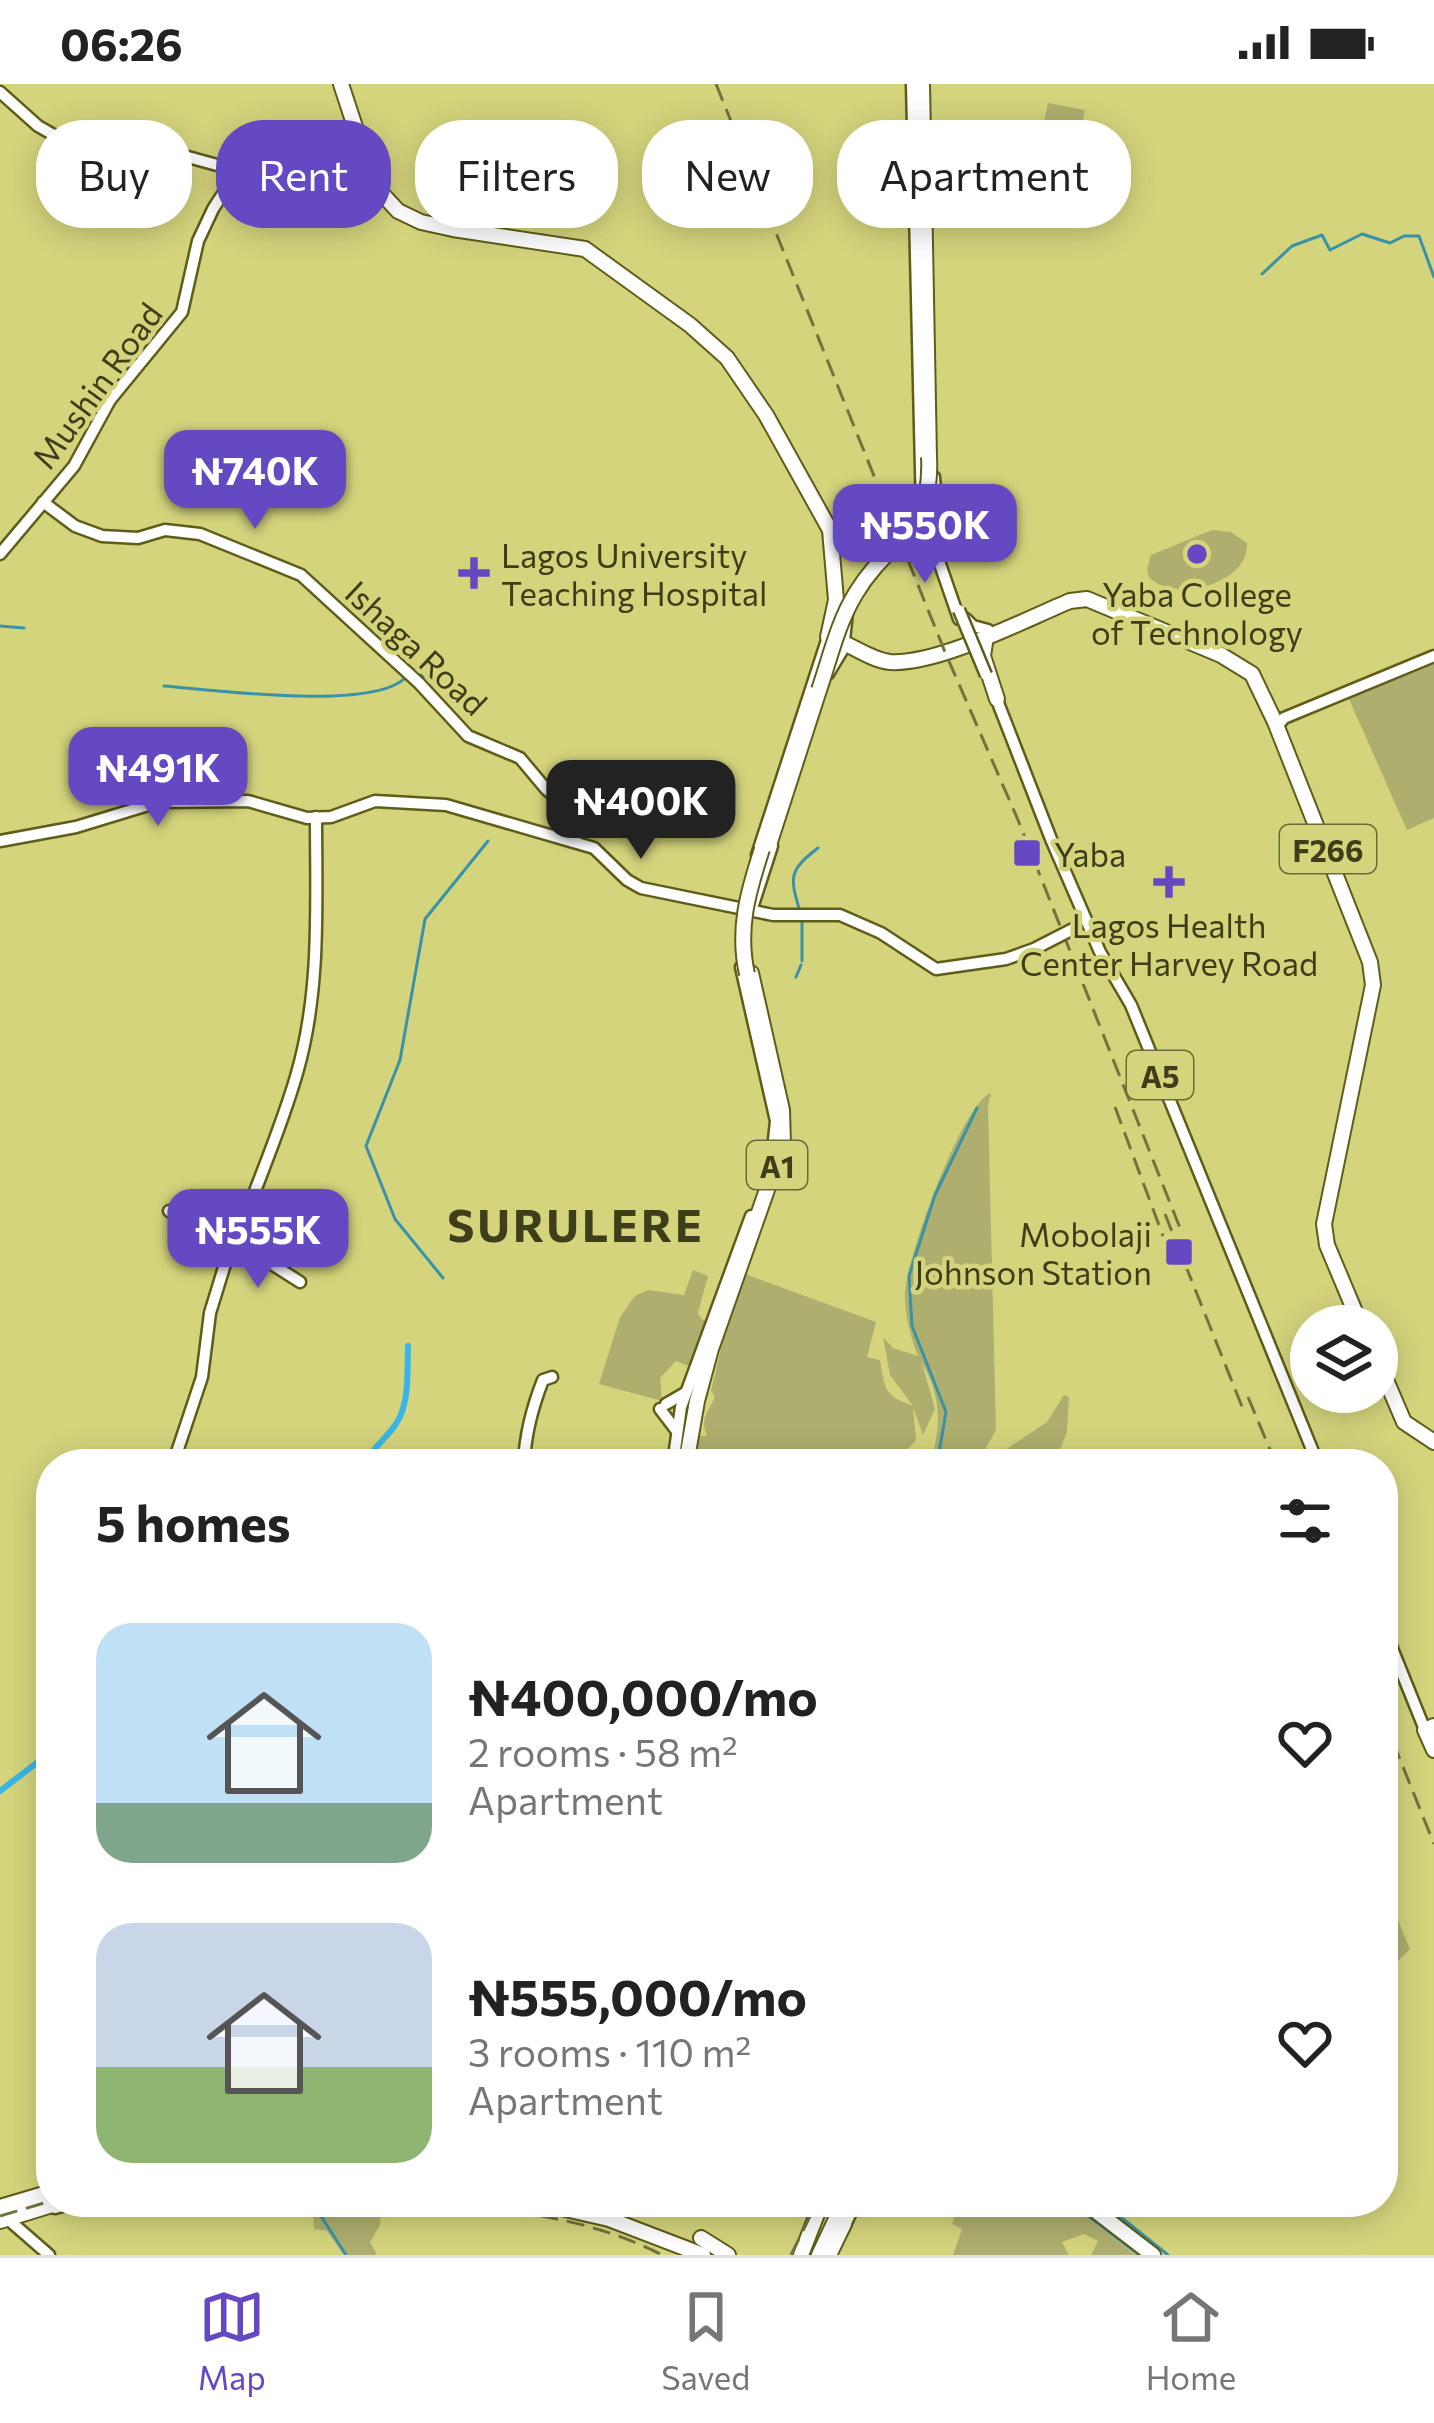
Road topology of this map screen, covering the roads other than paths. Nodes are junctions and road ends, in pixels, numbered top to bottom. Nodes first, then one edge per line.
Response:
1 (342, 84) edge
2 (920, 91) edge
3 (0, 94) edge
4 (353, 120) edge
5 (36, 125) edge
6 (391, 199) edge
7 (216, 209) edge
8 (927, 228) edge
9 (931, 228) edge
10 (924, 242) junction
11 (916, 272) junction
12 (917, 311) junction
13 (924, 343) junction
14 (933, 377) junction
15 (918, 405) junction
16 (44, 503) junction
17 (928, 507) junction
18 (0, 554) edge
19 (839, 599) junction
20 (828, 635) junction
21 (969, 635) junction
22 (849, 642) junction
23 (1434, 656) edge
24 (995, 695) junction
25 (1279, 720) junction
26 (796, 752) junction
27 (317, 819) junction
28 (1051, 839) junction
29 (0, 842) edge
30 (573, 842) junction
31 (750, 895) junction
32 (724, 906) junction
33 (768, 915) junction
34 (745, 916) junction
35 (1083, 925) junction
36 (1131, 1005) junction
37 (764, 1040) junction
38 (170, 1209) dead end
39 (236, 1247) junction
40 (745, 1259) junction
41 (298, 1284) dead end
42 (720, 1304) junction
43 (1353, 1305) edge
44 (1354, 1305) edge
45 (709, 1348) junction
46 (548, 1376) dead end
47 (687, 1390) junction
48 (1398, 1413) edge
49 (676, 1433) junction
50 (1434, 1444) edge
51 (179, 1449) edge
52 (522, 1449) edge
53 (680, 1449) edge
54 (686, 1449) edge
55 (687, 1449) edge
56 (1312, 1449) edge
57 (1398, 1659) edge
58 (1429, 1728) edge
59 (1434, 1750) edge
60 (36, 2200) edge
61 (0, 2205) edge
62 (36, 2206) edge
63 (36, 2214) edge
64 (600, 2217) edge
65 (615, 2217) edge
66 (816, 2217) edge
67 (817, 2217) edge
68 (844, 2217) edge
69 (846, 2217) edge
70 (1106, 2217) edge
71 (7, 2222) edge
72 (844, 2224) joint
73 (701, 2238) dead end
74 (676, 2243) junction
75 (828, 2253) edge
76 (51, 2255) edge
77 (691, 2255) edge
78 (703, 2255) edge
79 (714, 2255) edge
80 (728, 2255) edge
81 (799, 2255) edge
82 (1156, 2255) edge

1 - 4 highway
2 - 10 highway, A1
2 - 11 main road
3 - 5 main road
6 - 19 highway
7 - 16 main road, Mushin Road
8 - 10 highway
9 - 14 main road
10 - 11 highway
10 - 13 highway, A1
11 - 12 main road
12 - 13 highway
12 - 15 main road
13 - 14 highway
13 - 15 highway
13 - 26 highway, A1, bridge
14 - 17 main road
15 - 17 main road
16 - 18 main road, Mushin Road
16 - 30 main road, Ishaga Road
17 - 21 main road
17 - 21 main road
19 - 20 highway
19 - 22 main road
20 - 22 highway
20 - 26 main road
21 - 22 highway
21 - 24 main road, bridge
21 - 24 highway
21 - 25 highway, F266
21 - 43 highway, F266
22 - 26 main road
23 - 25 main road
24 - 28 main road, A5
25 - 44 highway, F266
26 - 31 main road
26 - 37 highway, A1, bridge
27 - 29 main road
27 - 30 main road
27 - 39 main road
28 - 35 main road
28 - 36 main road, A5
30 - 32 main road
31 - 32 main road
31 - 33 main road
31 - 34 main road
32 - 34 main road
32 - 34 main road
33 - 34 main road
33 - 35 main road, bridge
34 - 37 main road
35 - 36 main road
36 - 56 main road, A5
37 - 40 highway, A1
37 - 42 highway, A1
38 - 39 main road
39 - 41 main road
39 - 51 main road
40 - 45 highway, A1
40 - 55 main road
42 - 45 highway, A1
42 - 47 main road
45 - 54 highway, A1
46 - 52 main road
47 - 49 main road
47 - 49 main road
48 - 50 highway
49 - 53 main road
57 - 58 main road
58 - 59 highway
60 - 61 highway
62 - 71 highway
63 - 71 main road
64 - 74 highway
65 - 79 highway
66 - 81 main road
67 - 81 highway
68 - 75 highway
69 - 72 main road
70 - 82 highway
71 - 76 main road
72 - 75 highway
73 - 80 highway
74 - 77 highway
74 - 78 highway

